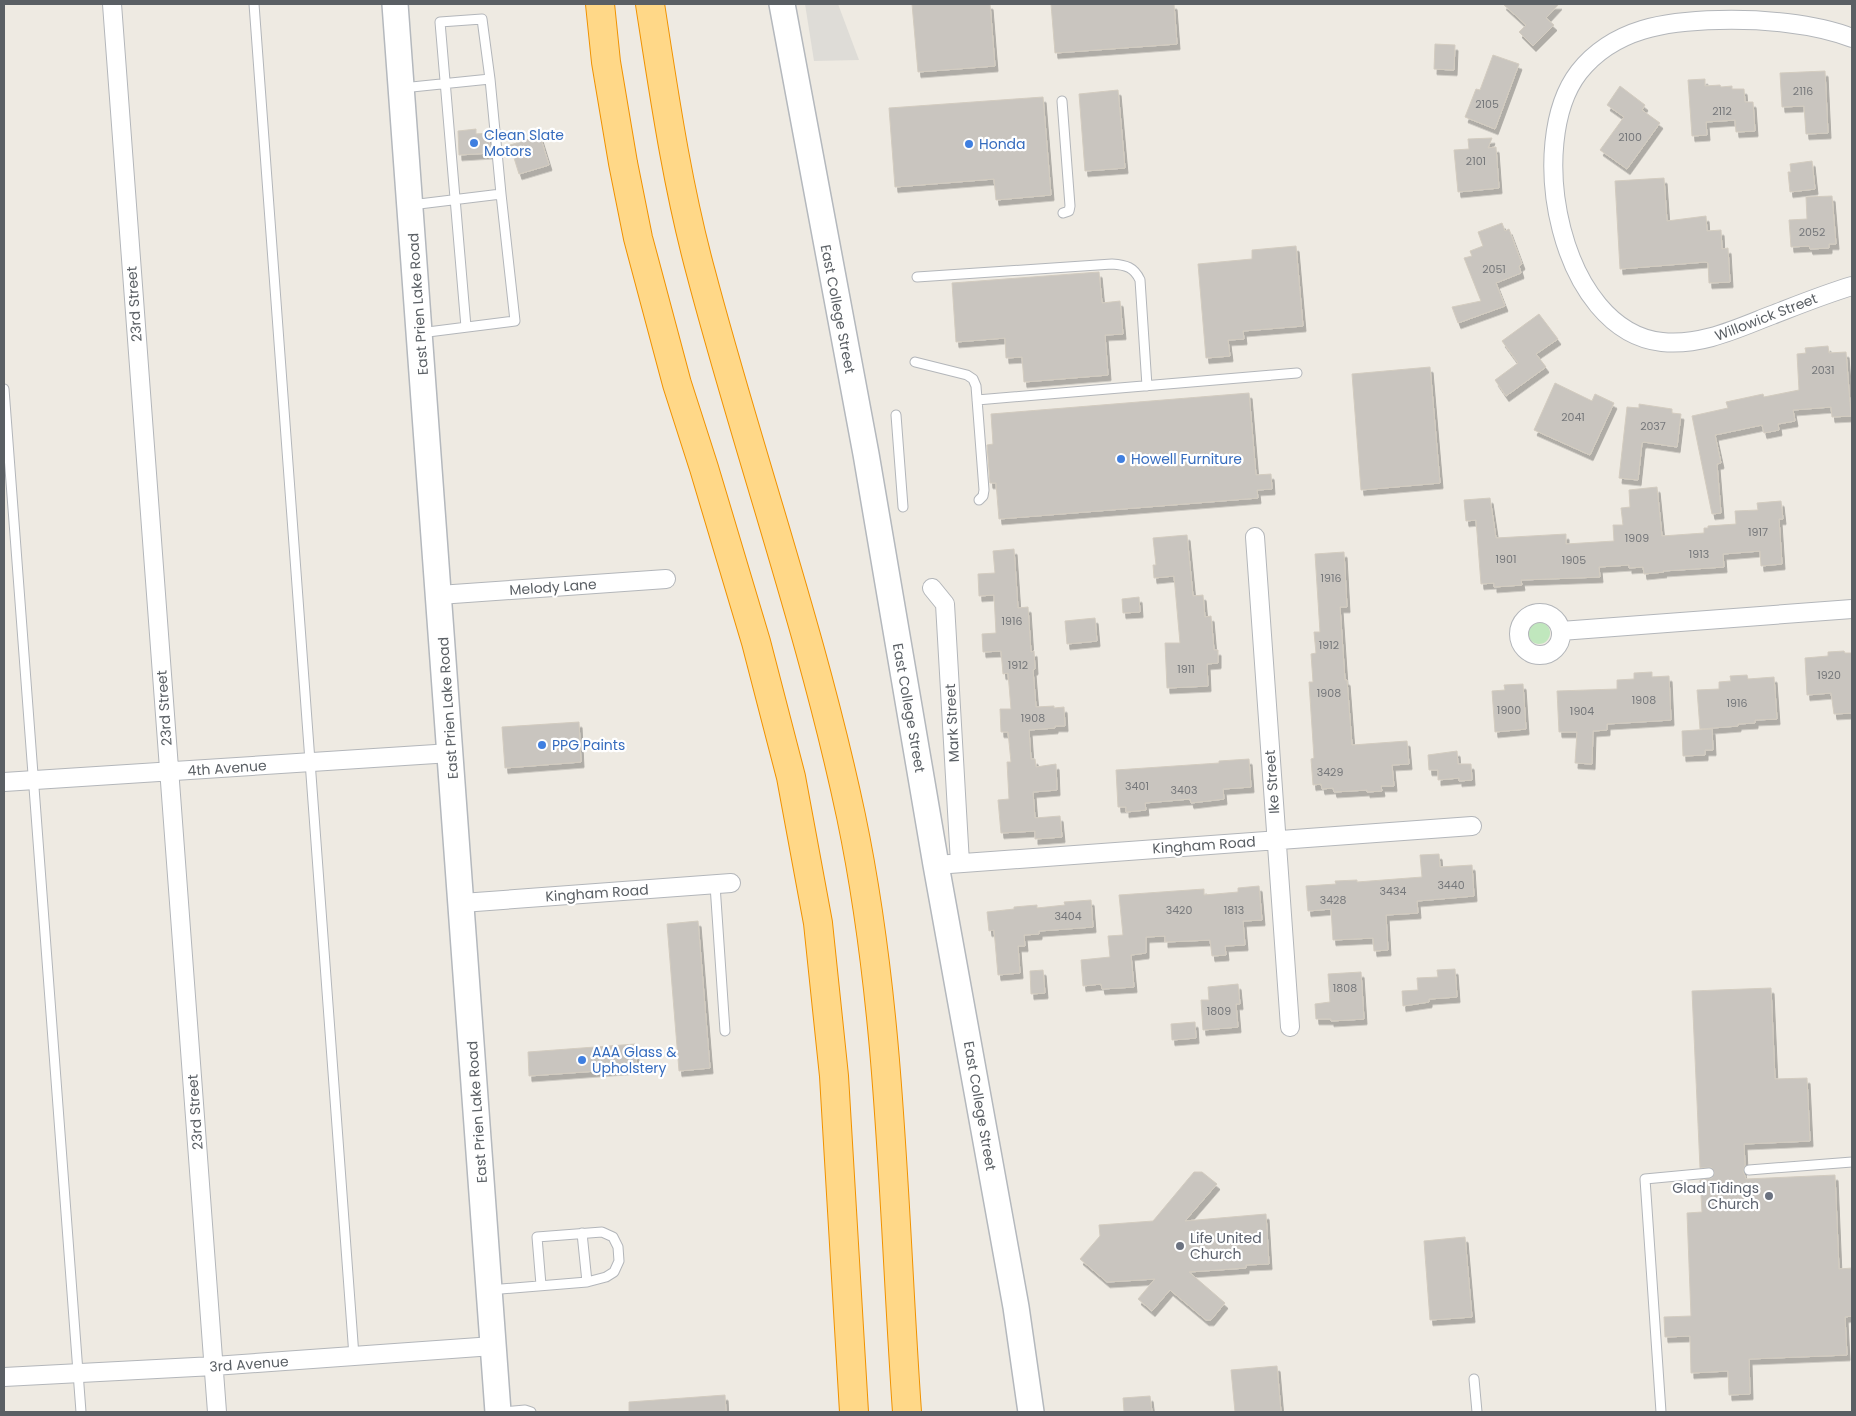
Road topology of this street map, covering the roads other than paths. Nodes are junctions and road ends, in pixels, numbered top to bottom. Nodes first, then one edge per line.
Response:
1 (112, 4) edge
2 (254, 4) edge
3 (395, 4) edge
4 (600, 4) edge
5 (650, 4) edge
6 (782, 4) edge
7 (1852, 38) edge
8 (490, 79) junction
9 (445, 83) junction
10 (402, 88) junction
11 (1062, 101) dead end
12 (501, 194) junction
13 (454, 200) junction
14 (410, 205) junction
15 (1063, 213) dead end
16 (917, 277) dead end
17 (1852, 286) edge
18 (466, 327) junction
19 (420, 332) junction
20 (915, 362) dead end
21 (1297, 373) dead end
22 (1147, 386) junction
23 (4, 389) edge
24 (977, 400) junction
25 (896, 415) dead end
26 (979, 500) dead end
27 (903, 507) dead end
28 (1254, 537) dead end
29 (666, 579) dead end
30 (932, 588) dead end
31 (439, 596) junction
32 (1852, 610) edge
33 (1561, 632) dead end
34 (451, 753) junction
35 (309, 763) junction
36 (169, 772) junction
37 (33, 781) junction
38 (4, 782) edge
39 (1472, 826) dead end
40 (1276, 840) junction
41 (948, 864) junction
42 (723, 884) joint
43 (462, 904) junction
44 (1290, 1027) dead end
45 (725, 1031) dead end
46 (1852, 1162) edge
47 (1749, 1170) dead end
48 (1709, 1173) dead end
49 (582, 1233) junction
50 (587, 1282) junction
51 (541, 1285) junction
52 (489, 1290) junction
53 (493, 1346) junction
54 (354, 1356) junction
55 (214, 1366) junction
56 (78, 1374) junction
57 (4, 1377) edge
58 (1474, 1379) dead end
59 (81, 1412) edge
60 (217, 1412) edge
61 (498, 1412) edge
62 (504, 1412) edge
63 (531, 1412) edge
64 (854, 1412) edge
65 (907, 1412) edge
66 (1031, 1412) edge
67 (1477, 1412) edge
68 (1661, 1412) edge

1 - 36 street, 23rd Street
2 - 35 lane
3 - 10 street, East Prien Lake Road
4 - 64 highway
5 - 65 highway
6 - 41 street, East College Street
7 - 17 street, Willowick Street
8 - 9 lane
8 - 9 lane
8 - 12 lane
9 - 10 lane
9 - 13 lane
10 - 14 street, East Prien Lake Road
11 - 15 lane
12 - 13 lane
12 - 18 lane
13 - 14 lane
13 - 18 lane
14 - 19 street, East Prien Lake Road
16 - 22 lane
18 - 19 lane
19 - 31 street, East Prien Lake Road
20 - 24 lane
21 - 22 lane
22 - 24 lane
23 - 37 lane
24 - 26 lane
25 - 27 lane
28 - 40 street, Ike Street
29 - 31 street, Melody Lane
30 - 41 street, Mark Street
31 - 34 street, East Prien Lake Road
32 - 33 street
34 - 35 street, 4th Avenue
34 - 43 street, East Prien Lake Road
35 - 36 street, 4th Avenue
35 - 54 lane
36 - 37 street, 4th Avenue
36 - 55 street, 23rd Street
37 - 38 street, 4th Avenue
37 - 56 lane
39 - 40 street, Kingham Road
40 - 41 street, Kingham Road
40 - 44 street, Ike Street
41 - 66 street, East College Street
42 - 43 street, Kingham Road
42 - 45 lane
43 - 52 street, East Prien Lake Road
46 - 47 lane
48 - 68 lane
49 - 50 lane
49 - 50 lane
49 - 51 lane
50 - 51 lane
51 - 52 lane
52 - 53 street, East Prien Lake Road
53 - 54 street, 3rd Avenue
53 - 61 street, East Prien Lake Road
54 - 55 street, 3rd Avenue
55 - 56 street, 3rd Avenue
55 - 60 street, 23rd Street
56 - 57 street, 3rd Avenue
56 - 59 lane
58 - 67 lane
62 - 63 lane

